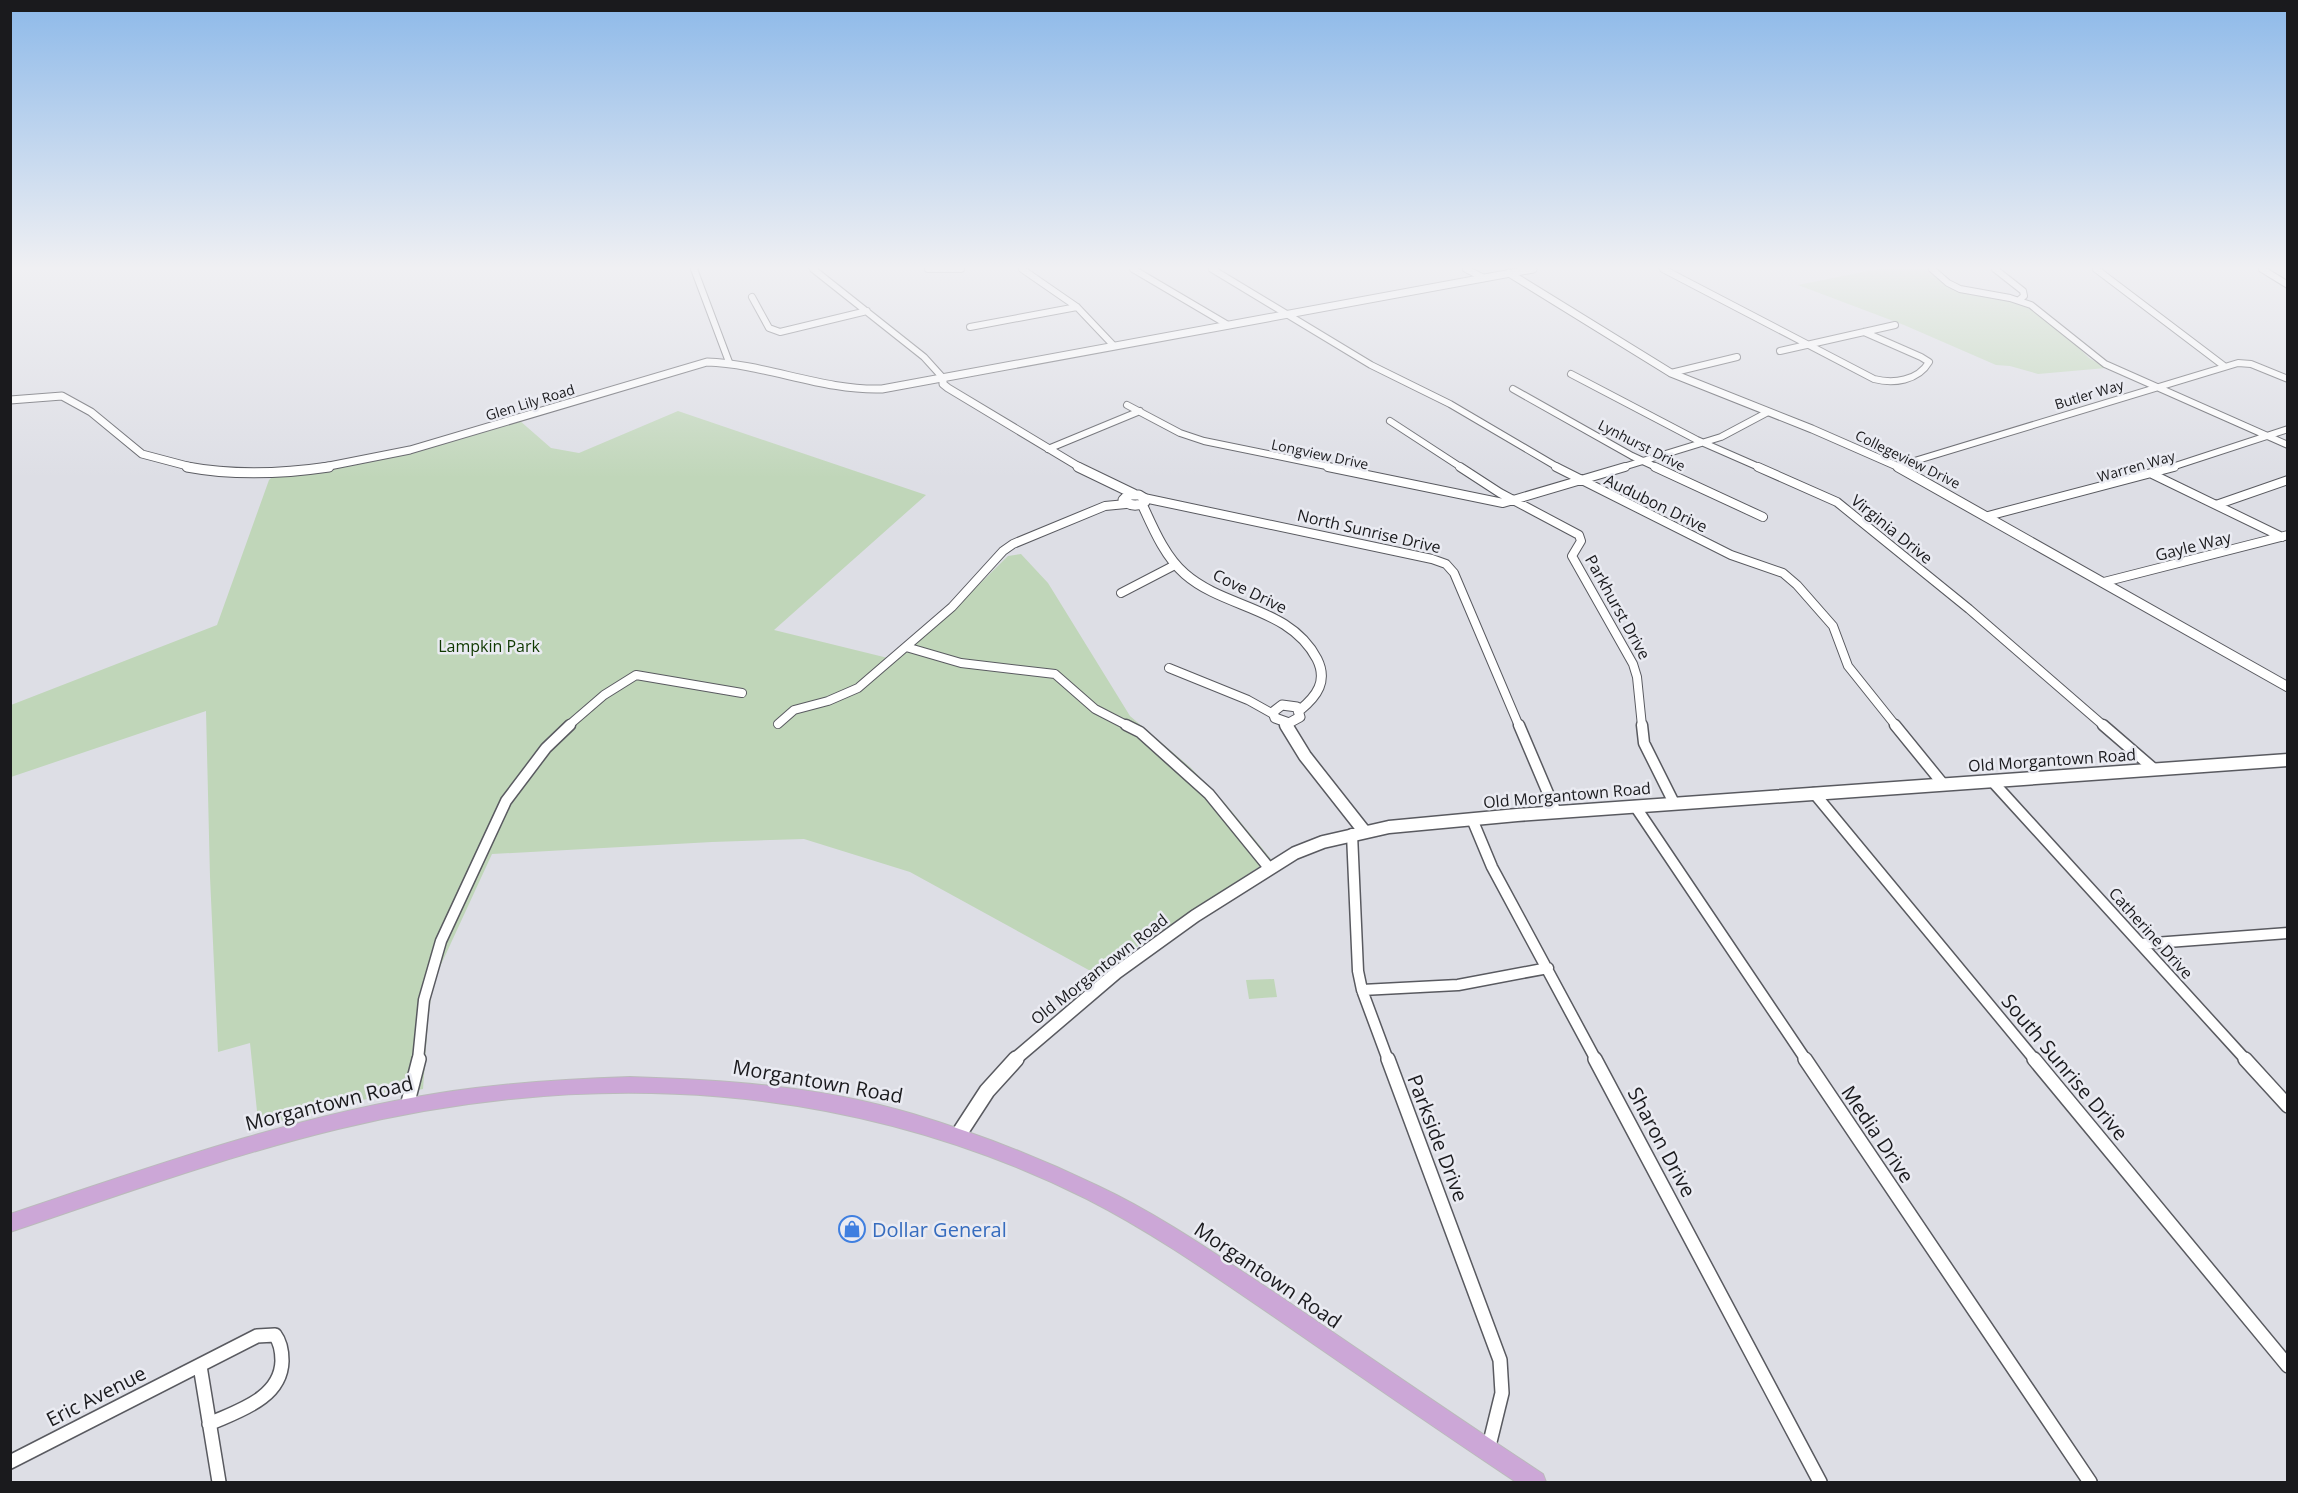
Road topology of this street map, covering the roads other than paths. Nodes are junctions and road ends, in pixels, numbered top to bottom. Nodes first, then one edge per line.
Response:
1 (720, 339) edge
2 (901, 339) edge
3 (1107, 339) edge
4 (1154, 339) edge
5 (1329, 339) edge
6 (1615, 339) edge
7 (1799, 339) edge
8 (1833, 339) edge
9 (1879, 339) edge
10 (2072, 339) edge
11 (2188, 339) edge
12 (1809, 344) junction
13 (1114, 346) junction
14 (1780, 351) dead end
15 (1737, 357) dead end
16 (729, 362) junction
17 (2224, 366) junction
18 (1671, 373) junction
19 (1571, 374) dead end
20 (943, 378) junction
21 (2288, 379) edge
22 (2154, 387) junction
23 (1513, 389) dead end
24 (10, 400) edge
25 (1127, 405) dead end
26 (1140, 411) junction
27 (1768, 412) junction
28 (1390, 421) dead end
29 (2288, 429) edge
30 (2267, 436) junction
31 (1703, 442) junction
32 (2288, 445) edge
33 (1048, 448) junction
34 (1644, 461) junction
35 (1898, 466) junction
36 (2152, 474) junction
37 (2288, 480) edge
38 (1581, 481) junction
39 (1116, 488) junction
40 (1515, 501) junction
41 (1135, 503) junction
42 (2216, 505) junction
43 (1988, 516) junction
44 (1763, 517) dead end
45 (2286, 538) edge
46 (1175, 565) junction
47 (2104, 582) junction
48 (1121, 593) dead end
49 (906, 647) junction
50 (1169, 668) dead end
51 (2288, 687) edge
52 (742, 693) dead end
53 (1312, 699) junction
54 (1279, 708) junction
55 (1300, 710) junction
56 (1289, 722) junction
57 (778, 724) dead end
58 (2288, 760) edge
59 (2154, 769) junction
60 (1992, 781) junction
61 (1943, 784) junction
62 (1814, 793) junction
63 (1674, 803) junction
64 (1635, 806) junction
65 (1556, 812) junction
66 (1472, 819) junction
67 (1358, 833) junction
68 (1270, 869) junction
69 (2288, 933) edge
70 (2141, 944) junction
71 (1548, 968) junction
72 (1362, 990) junction
73 (2285, 1100) edge
74 (407, 1106) junction
75 (959, 1134) junction
76 (10, 1223) edge
77 (200, 1366) junction
78 (2288, 1366) edge
79 (209, 1424) junction
80 (1488, 1450) junction
81 (10, 1462) edge
82 (219, 1482) edge
83 (1535, 1482) edge
84 (1820, 1482) edge
85 (2090, 1482) edge

1 - 16 street
2 - 20 street
3 - 13 street
4 - 13 street, Glen Lily Road
5 - 38 street, Audubon Drive
6 - 18 street, Collegeview Drive
7 - 12 street
8 - 12 street
9 - 12 street
10 - 22 street
11 - 17 street
12 - 14 street
13 - 20 street, Glen Lily Road
15 - 18 street
16 - 20 street, Glen Lily Road
16 - 24 street, Glen Lily Road
17 - 21 street, Butler Way
17 - 22 street, Butler Way
18 - 27 street, Collegeview Drive
19 - 31 street, Virginia Drive
20 - 33 street
22 - 30 street
22 - 35 street, Butler Way
23 - 34 street, Lynhurst Drive
25 - 26 street, Longview Drive
26 - 33 street
26 - 40 street, Longview Drive
27 - 31 street
27 - 35 street, Collegeview Drive
28 - 40 street, Parkhurst Drive
29 - 30 street, Warren Way
30 - 32 street
30 - 36 street, Warren Way
31 - 34 street
31 - 59 street, Virginia Drive
33 - 39 street
34 - 38 street
34 - 44 street, Lynhurst Drive
35 - 43 street, Collegeview Drive
36 - 42 street
36 - 43 street, Warren Way
37 - 42 street
38 - 40 street
38 - 61 street, Audubon Drive
39 - 41 street
39 - 41 street
40 - 63 street, Parkhurst Drive
41 - 46 street, Cove Drive
41 - 49 street, North Sunrise Drive
41 - 65 street, North Sunrise Drive
42 - 45 street
43 - 47 street, Collegeview Drive
45 - 47 street, Gayle Way
46 - 48 street
46 - 53 street, Cove Drive
47 - 51 street, Collegeview Drive
49 - 57 street
49 - 68 street
50 - 54 street
52 - 74 street
53 - 54 street
53 - 55 street, Cove Drive
54 - 55 street
54 - 56 street
55 - 56 street
56 - 67 street
58 - 59 street, Old Morgantown Road
59 - 60 street, Old Morgantown Road
60 - 61 street, Old Morgantown Road
60 - 70 street, Catherine Drive
61 - 62 street, Old Morgantown Road
62 - 63 street, Old Morgantown Road
62 - 78 street, South Sunrise Drive
63 - 64 street, Old Morgantown Road
64 - 65 street, Old Morgantown Road
64 - 85 street, Media Drive
65 - 66 street, Old Morgantown Road
66 - 67 street, Old Morgantown Road
66 - 71 street, Sharon Drive
67 - 68 street, Old Morgantown Road
67 - 72 street, Parkside Drive
68 - 75 street, Old Morgantown Road
69 - 70 street
70 - 73 street, Catherine Drive
71 - 72 street
71 - 84 street, Sharon Drive
72 - 80 street, Parkside Drive
74 - 75 main road, Morgantown Road
74 - 76 main road, Morgantown Road
75 - 80 main road, Morgantown Road
77 - 79 street
77 - 79 street, Eric Avenue
77 - 81 street, Eric Avenue
79 - 82 street
80 - 83 main road, Morgantown Road

